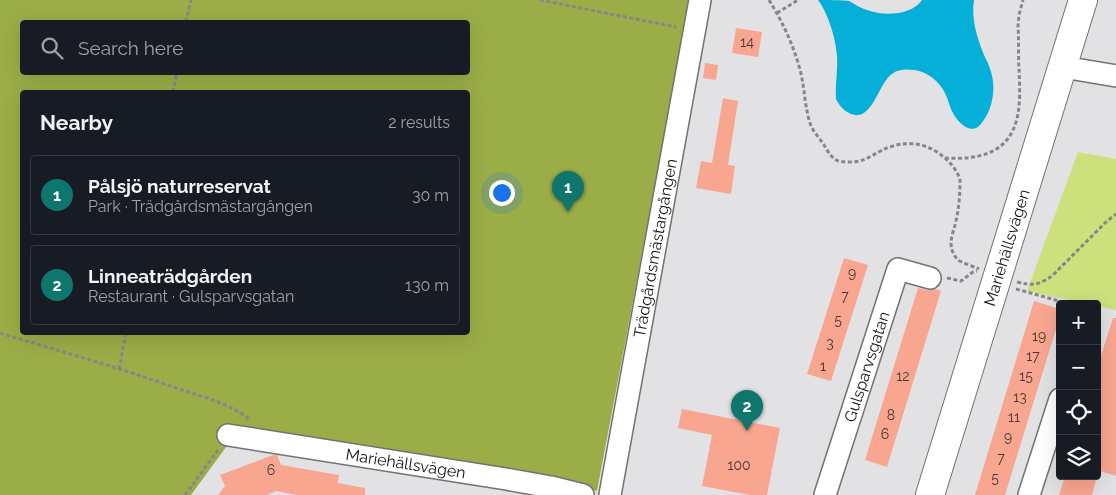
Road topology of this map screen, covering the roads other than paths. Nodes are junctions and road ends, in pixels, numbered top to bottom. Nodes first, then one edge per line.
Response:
1 (700, 0) edge
2 (1083, 0) edge
3 (1063, 67) junction
4 (1116, 76) edge
5 (930, 278) dead end
6 (1056, 412) edge
7 (228, 436) road end
8 (549, 491) edge
9 (583, 495) edge
10 (610, 495) edge
11 (825, 495) edge
12 (930, 495) edge
13 (1030, 495) edge

1 - 10 street, Trädgårdsmästargången
2 - 3 street, Mariehällsvägen
3 - 4 street
3 - 12 street, Mariehällsvägen
5 - 11 street, Gulsparvsgatan
6 - 13 street
7 - 8 street, Mariehällsvägen
8 - 9 street, Mariehällsvägen

